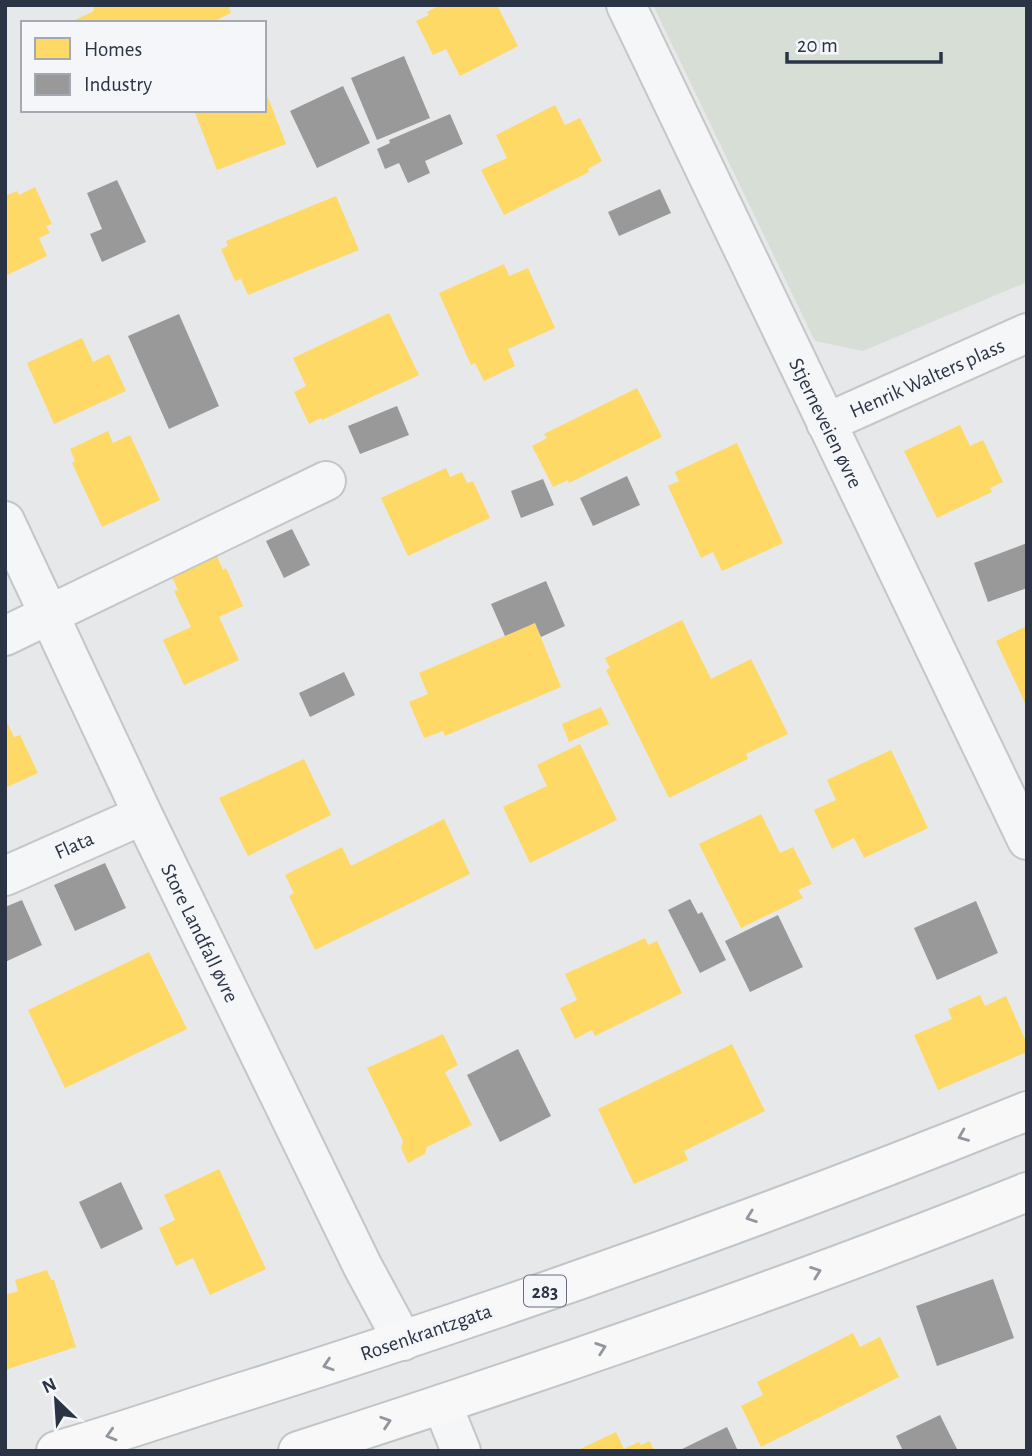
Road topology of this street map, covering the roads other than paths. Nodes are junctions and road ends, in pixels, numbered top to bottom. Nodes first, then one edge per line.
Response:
1 (626, 5) edge
2 (1027, 333) edge
3 (826, 423) junction
4 (326, 481) dead end
5 (5, 521) edge
6 (49, 616) junction
7 (5, 636) edge
8 (143, 815) junction
9 (1027, 840) edge
10 (5, 876) edge
11 (1027, 1111) edge
12 (1027, 1192) edge
13 (403, 1341) junction
14 (442, 1404) junction
15 (56, 1451) edge
16 (298, 1451) edge
17 (461, 1451) edge

1 - 3 street, Stjerneveien øvre
2 - 3 street, Henrik Walters plass
3 - 9 street, Stjerneveien øvre
4 - 6 street
5 - 6 street, Store Landfall øvre
6 - 7 street
6 - 8 street, Store Landfall øvre
8 - 10 street, Flata
8 - 13 street, Store Landfall øvre
11 -> 13 main road, Rosenkrantzgata / 283
14 -> 12 main road
13 -> 15 main road, Rosenkrantzgata / 283
16 -> 14 main road
14 - 17 street

